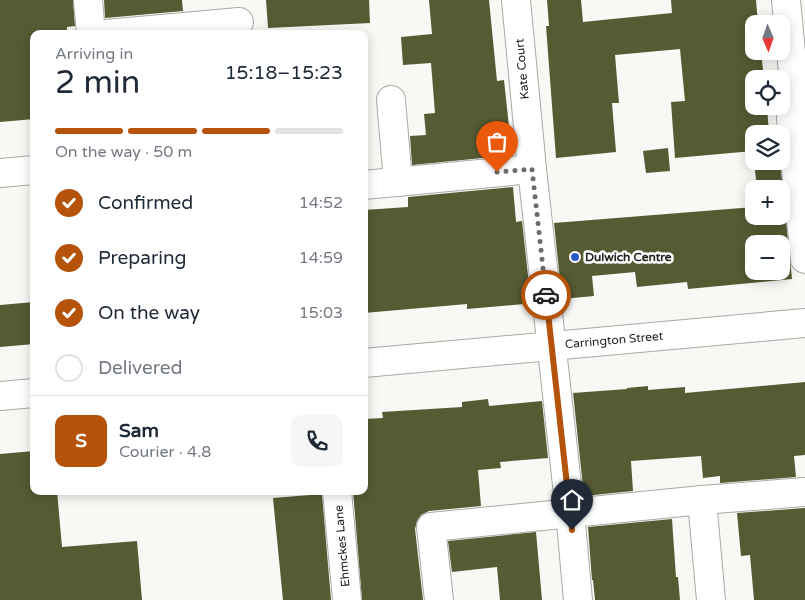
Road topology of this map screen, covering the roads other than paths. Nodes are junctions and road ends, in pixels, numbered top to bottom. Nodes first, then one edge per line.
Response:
1 (88, 0) edge
2 (516, 0) edge
3 (786, 0) edge
4 (238, 19) edge
5 (91, 30) edge
6 (141, 30) edge
7 (391, 100) dead end
8 (532, 169) junction
9 (30, 170) edge
10 (0, 173) edge
11 (398, 182) junction
12 (368, 185) edge
13 (805, 260) edge
14 (805, 323) edge
15 (552, 346) junction
16 (368, 363) edge
17 (30, 393) edge
18 (0, 396) edge
19 (805, 492) edge
20 (336, 495) edge
21 (702, 500) junction
22 (570, 512) junction
23 (347, 600) edge
24 (439, 600) edge
25 (578, 600) edge
26 (711, 600) edge

1 - 5 street
2 - 8 street, Kate Court
3 - 13 street
4 - 6 street
7 - 11 street
8 - 11 street
8 - 15 street, Kate Court
9 - 10 street
11 - 12 street
14 - 15 street, Carrington Street
15 - 16 street, Carrington Street
15 - 22 street, Kate Court
17 - 18 street
19 - 21 street
20 - 23 street, Ehmckes Lane
21 - 22 street
21 - 26 street
22 - 24 street
22 - 25 street, Kate Court

